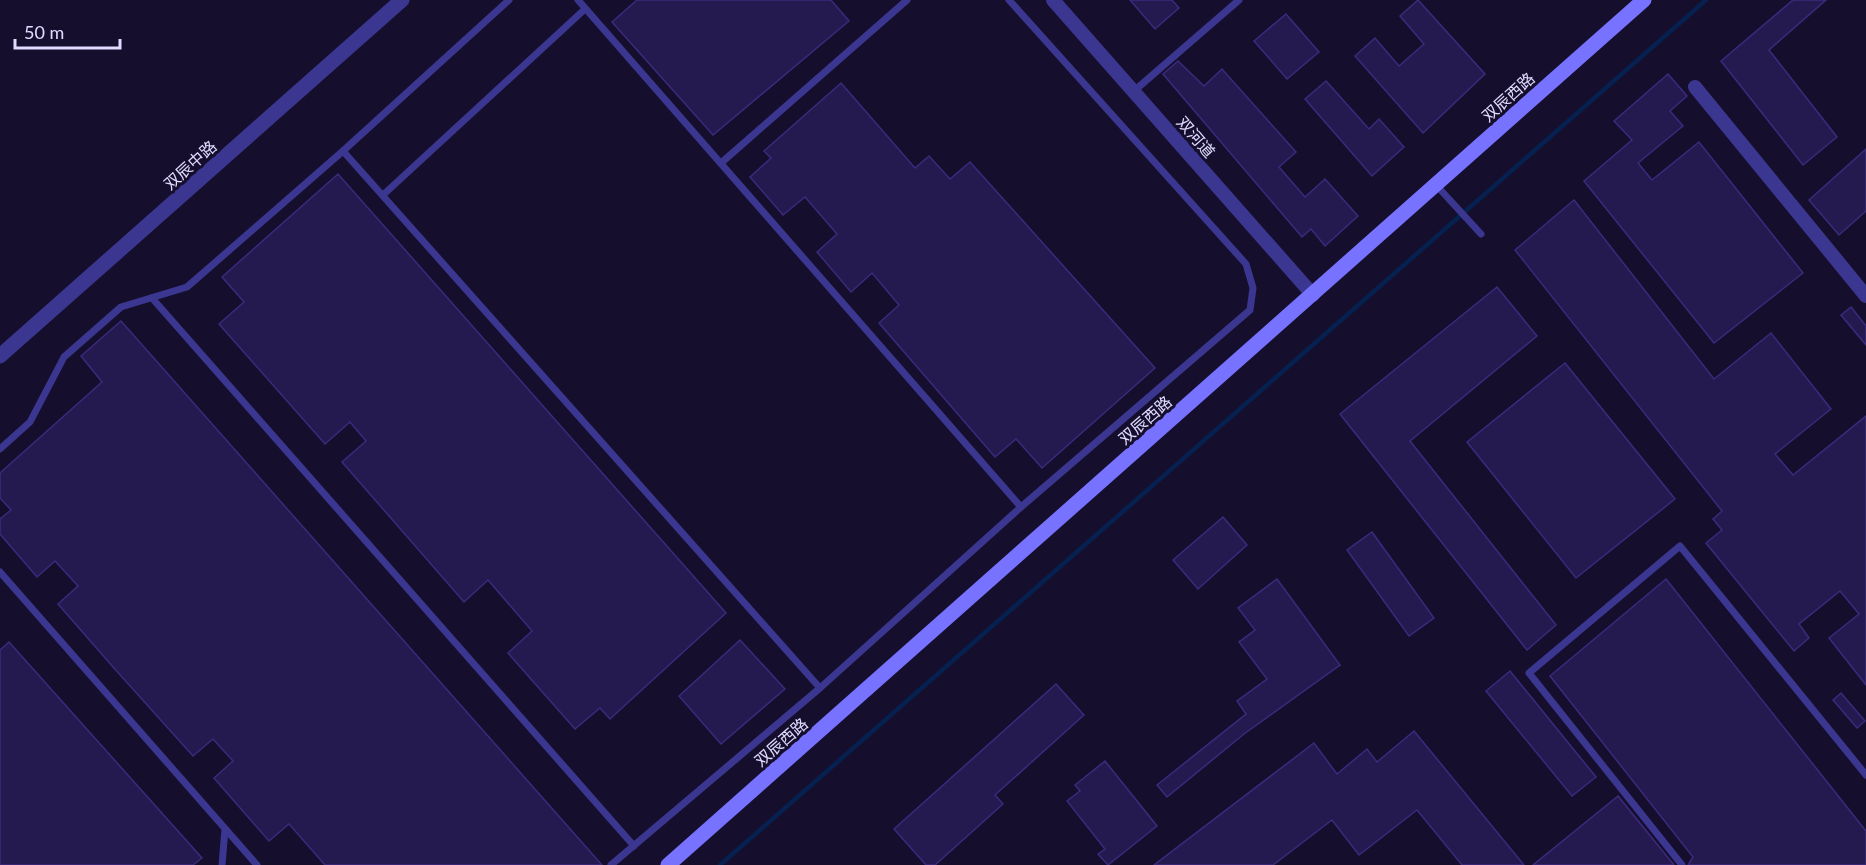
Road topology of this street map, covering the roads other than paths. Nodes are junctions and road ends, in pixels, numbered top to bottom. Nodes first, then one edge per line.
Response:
1 (402, 0) edge
2 (509, 0) edge
3 (578, 0) edge
4 (907, 0) edge
5 (1009, 0) edge
6 (1053, 0) edge
7 (1239, 0) edge
8 (1644, 0) edge
9 (585, 9) junction
10 (1695, 87) dead end
11 (1134, 91) junction
12 (343, 151) junction
13 (721, 164) junction
14 (1436, 185) junction
15 (383, 195) junction
16 (1481, 234) dead end
17 (1313, 295) junction
18 (1866, 296) edge
19 (152, 298) junction
20 (0, 356) edge
21 (0, 449) edge
22 (1021, 507) junction
23 (0, 572) edge
24 (820, 688) junction
25 (1866, 775) edge
26 (225, 829) junction
27 (633, 846) junction
28 (222, 865) edge
29 (257, 865) edge
30 (611, 865) edge
31 (668, 865) edge
32 (1682, 865) edge

1 - 20 street, 双辰中路
2 - 12 lane
3 - 9 lane
4 - 13 lane
5 - 22 lane
6 - 11 street, 双河道
7 - 11 lane
8 - 14 main road, 双辰西路
9 - 13 lane
9 - 15 lane
10 - 18 street
11 - 17 street, 双河道
12 - 15 lane
12 - 19 lane
13 - 22 lane
14 - 16 lane
14 - 17 main road, 双辰西路
15 - 24 lane
17 - 31 main road, 双辰西路
19 - 21 lane
19 - 27 lane
22 - 24 lane
23 - 26 lane
24 - 27 lane
25 - 32 lane
26 - 28 lane
26 - 29 lane
27 - 30 lane

